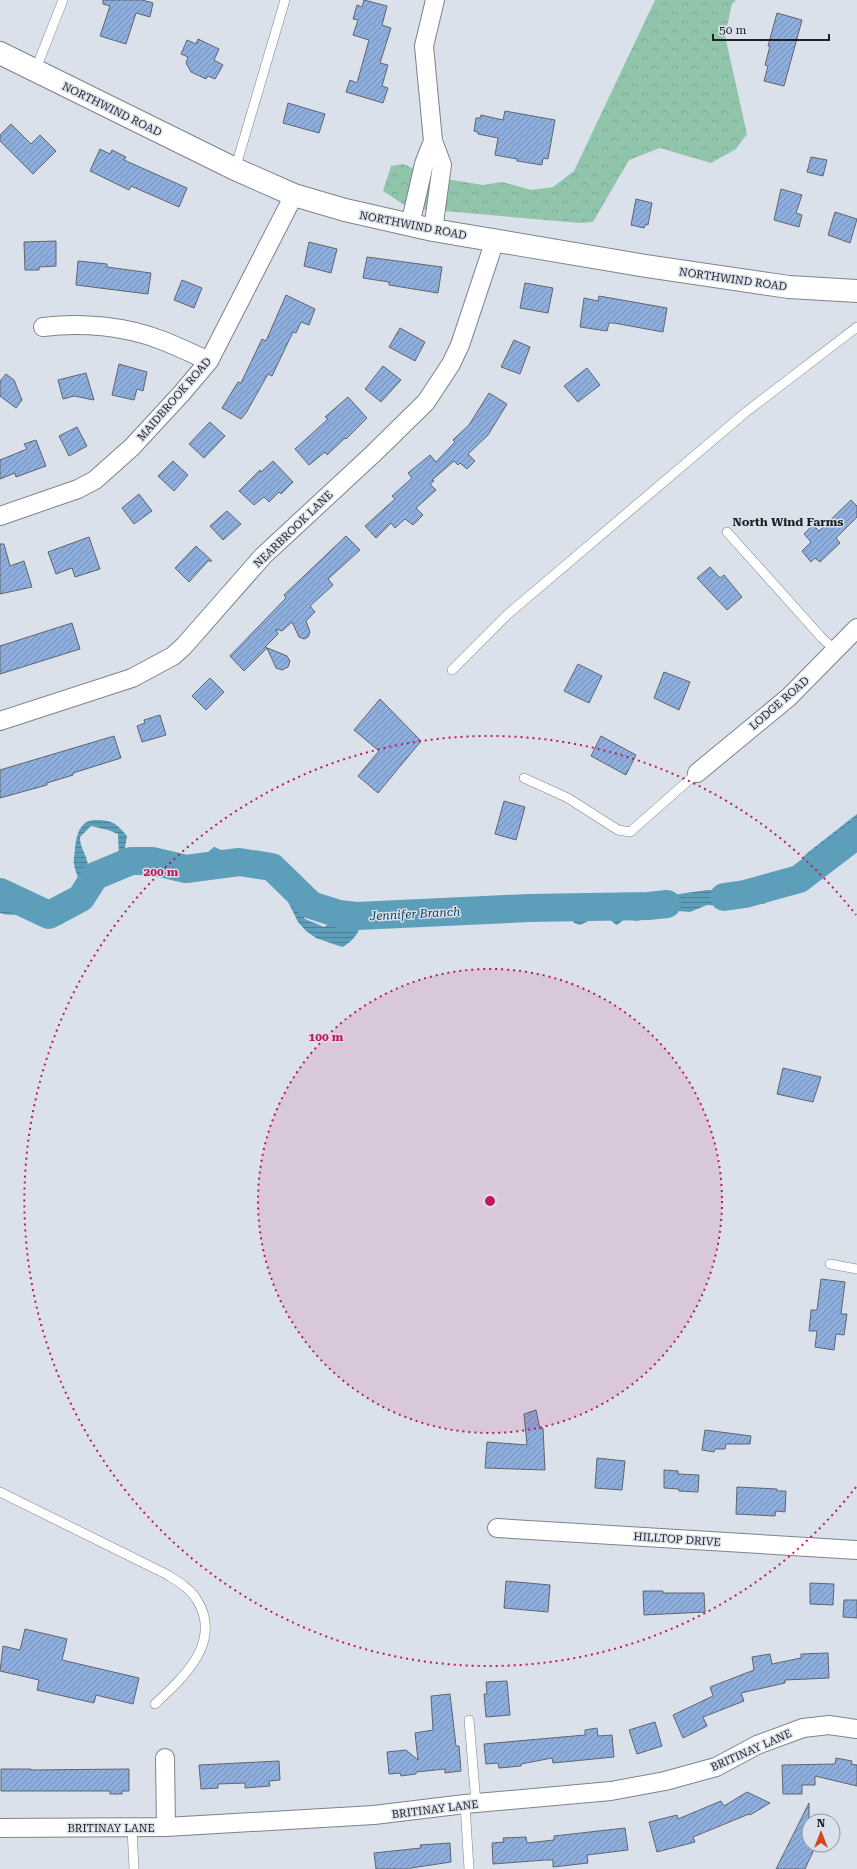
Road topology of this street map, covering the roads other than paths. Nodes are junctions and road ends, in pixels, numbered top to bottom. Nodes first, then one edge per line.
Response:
1 (64, 0) edge
2 (285, 0) edge
3 (435, 0) edge
4 (0, 53) edge
5 (35, 71) junction
6 (433, 141) junction
7 (235, 169) junction
8 (294, 194) junction
9 (410, 225) junction
10 (432, 230) junction
11 (495, 240) junction
12 (857, 291) edge
13 (43, 327) dead end
14 (857, 327) edge
15 (209, 361) junction
16 (0, 516) edge
17 (727, 532) dead end
18 (857, 628) edge
19 (835, 650) junction
20 (452, 670) dead end
21 (0, 721) edge
22 (697, 773) joint
23 (524, 778) dead end
24 (830, 1264) dead end
25 (857, 1269) edge
26 (0, 1492) edge
27 (497, 1528) dead end
28 (857, 1550) edge
29 (155, 1704) dead end
30 (469, 1720) dead end
31 (857, 1729) edge
32 (165, 1758) dead end
33 (471, 1804) junction
34 (0, 1828) edge
35 (132, 1828) junction
36 (166, 1828) junction
37 (134, 1869) edge
38 (468, 1869) edge

1 - 5 lane
2 - 7 lane
3 - 6 street
4 - 5 street, NORTHWIND ROAD
5 - 7 street, NORTHWIND ROAD
6 - 9 street
6 - 10 street
7 - 8 street, NORTHWIND ROAD
8 - 9 street, NORTHWIND ROAD
8 - 15 street, MAIDBROOK ROAD
9 - 10 street, NORTHWIND ROAD
10 - 11 street, NORTHWIND ROAD
11 - 12 street, NORTHWIND ROAD
11 - 21 street, NEARBROOK LANE
13 - 15 street
14 - 20 lane
15 - 16 street, MAIDBROOK ROAD
17 - 19 lane
18 - 19 street, LODGE ROAD
19 - 22 street, LODGE ROAD
22 - 23 lane
24 - 25 lane
26 - 29 lane
27 - 28 street, HILLTOP DRIVE
30 - 33 lane
31 - 33 street, BRITINAY LANE
32 - 36 street
33 - 36 street, BRITINAY LANE
33 - 38 lane
34 - 35 street, BRITINAY LANE
35 - 36 street, BRITINAY LANE
35 - 37 lane

